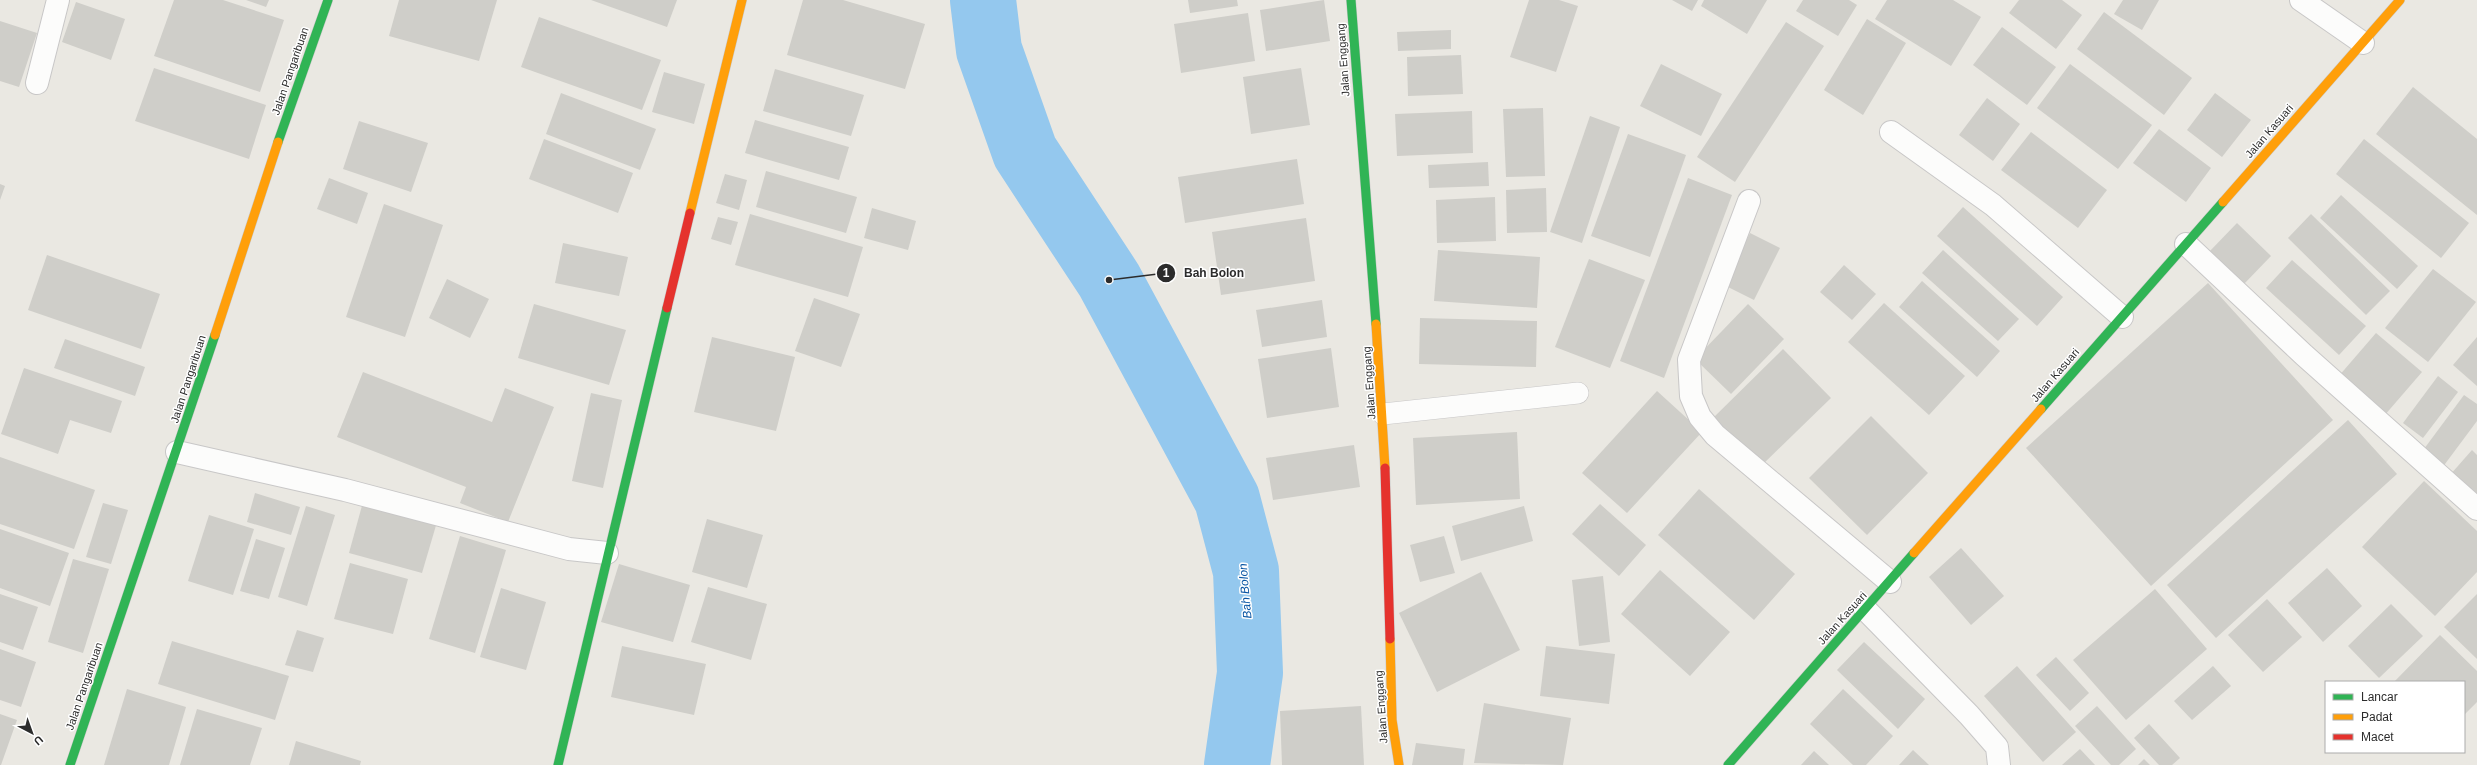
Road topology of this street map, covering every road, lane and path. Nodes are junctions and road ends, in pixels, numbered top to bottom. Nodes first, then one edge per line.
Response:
1 (58, 0) edge
2 (328, 0) edge
3 (742, 0) edge
4 (1351, 0) edge
5 (2301, 0) edge
6 (2400, 0) edge
7 (2363, 43) junction
8 (37, 83) dead end
9 (1891, 132) dead end
10 (1749, 201) dead end
11 (2186, 244) junction
12 (2122, 317) junction
13 (1578, 393) dead end
14 (1383, 414) junction
15 (177, 452) junction
16 (2477, 509) edge
17 (607, 553) junction
18 (1890, 582) junction
19 (1865, 609) junction
20 (70, 765) edge
21 (558, 765) edge
22 (1399, 765) edge
23 (1728, 765) edge
24 (1998, 765) edge

1 - 8 street
2 - 15 street, Jalan Pangaribuan
3 - 17 street
4 - 14 street, Jalan Enggang
5 - 7 street
6 - 7 street, Jalan Kasuari
7 - 11 street, Jalan Kasuari
9 - 12 street
10 - 18 street
11 - 12 street, Jalan Kasuari
11 - 16 street
12 - 18 street, Jalan Kasuari
13 - 14 lane
14 - 22 street, Jalan Enggang
15 - 17 street
15 - 20 street, Jalan Pangaribuan
17 - 21 street
18 - 19 street, Jalan Kasuari
19 - 23 street, Jalan Kasuari
19 - 24 street

